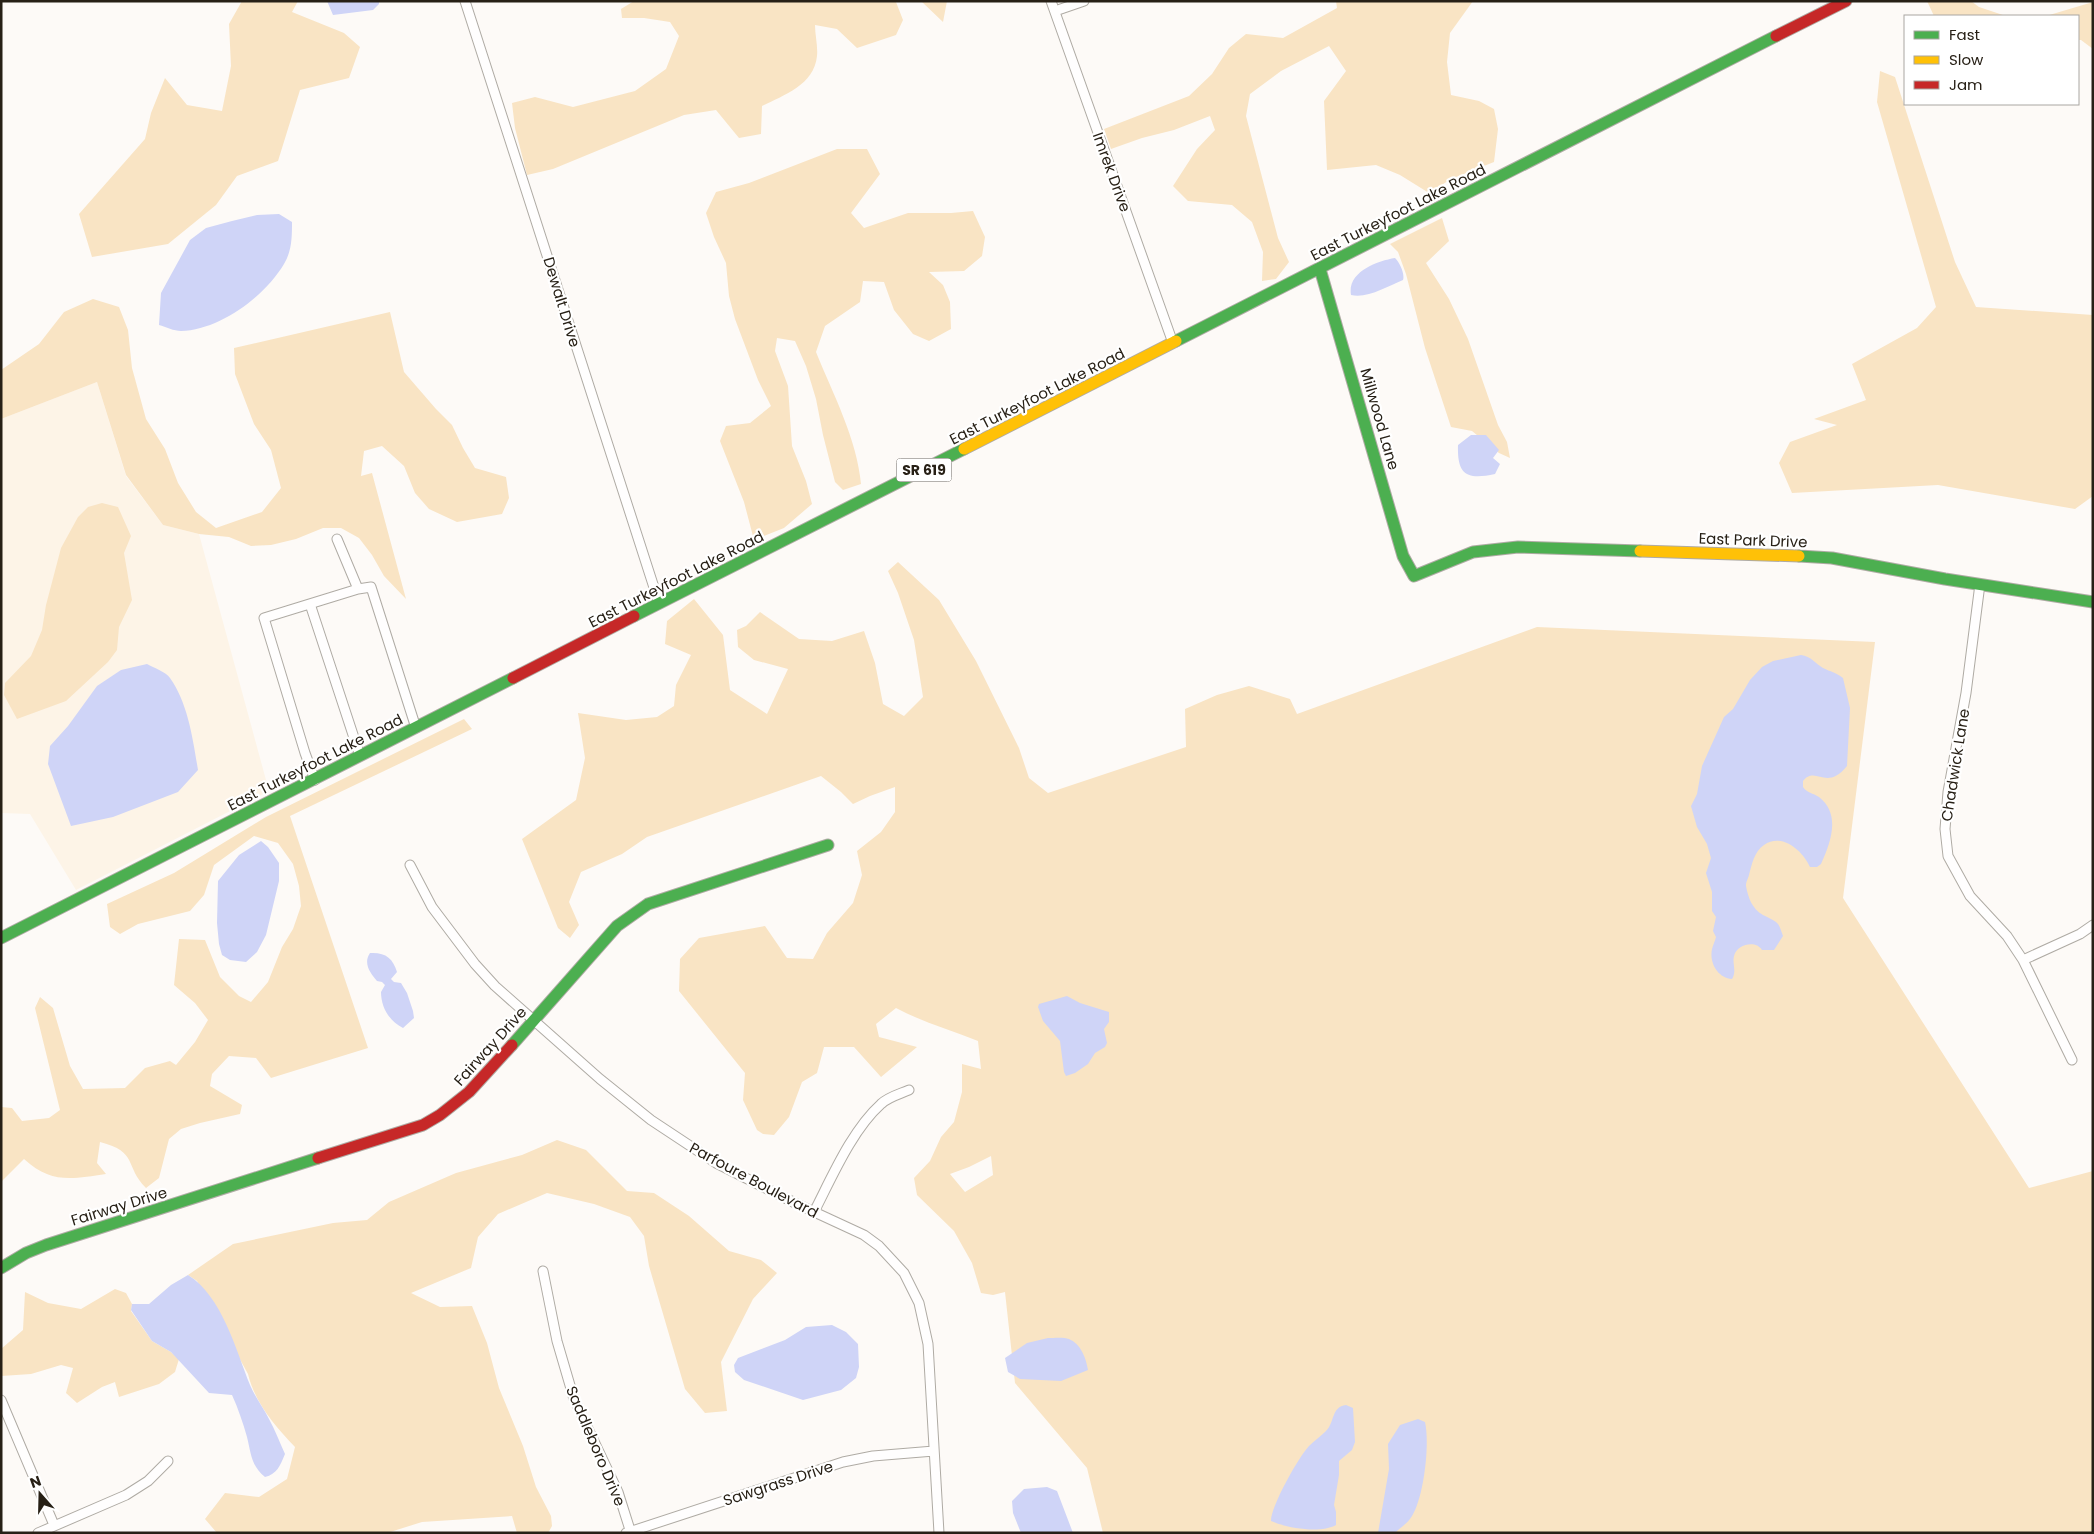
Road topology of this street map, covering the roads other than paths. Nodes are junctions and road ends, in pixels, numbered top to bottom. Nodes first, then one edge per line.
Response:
1 (465, 1) edge
2 (1051, 1) edge
3 (1084, 1) edge
4 (1846, 1) edge
5 (1055, 11) junction
6 (1320, 269) junction
7 (1173, 343) junction
8 (337, 539) dead end
9 (1414, 576) joint
10 (1980, 584) junction
11 (358, 589) junction
12 (2093, 602) edge
13 (660, 603) junction
14 (310, 604) junction
15 (416, 728) junction
16 (360, 756) junction
17 (315, 780) junction
18 (828, 845) dead end
19 (410, 865) dead end
20 (2093, 925) edge
21 (1, 938) edge
22 (2024, 960) junction
23 (532, 1020) junction
24 (2072, 1060) dead end
25 (909, 1090) dead end
26 (814, 1212) junction
27 (1, 1268) edge
28 (543, 1271) dead end
29 (1, 1400) edge
30 (934, 1451) junction
31 (168, 1461) dead end
32 (54, 1525) junction
33 (630, 1532) edge
34 (38, 1533) edge
35 (939, 1533) edge

1 - 13 street, Dewalt Drive
2 - 5 street, Imrek Drive
3 - 5 street
4 - 6 main road, East Turkeyfoot Lake Road / SR 619
5 - 7 street, Imrek Drive
6 - 7 main road, East Turkeyfoot Lake Road / SR 619
6 - 9 main road, Millwood Lane
7 - 13 main road, East Turkeyfoot Lake Road / SR 619
8 - 11 street
9 - 10 main road, East Park Drive
10 - 12 main road, East Park Drive
10 - 22 street, Chadwick Lane
11 - 14 street
11 - 15 street
13 - 15 main road, East Turkeyfoot Lake Road / SR 619
14 - 16 street
14 - 17 street
15 - 16 main road, East Turkeyfoot Lake Road / SR 619
16 - 17 main road, East Turkeyfoot Lake Road / SR 619
17 - 21 main road, East Turkeyfoot Lake Road / SR 619
18 - 23 main road, Fairway Drive
19 - 23 street, Parfoure Boulevard
20 - 22 street
22 - 24 street, Chadwick Lane
23 - 26 street, Parfoure Boulevard
23 - 27 main road, Fairway Drive
25 - 26 street
26 - 30 street, Parfoure Boulevard
28 - 33 street, Saddleboro Drive
29 - 32 street
30 - 33 street, Sawgrass Drive
30 - 35 street, Parfoure Boulevard
31 - 32 street
32 - 34 street

